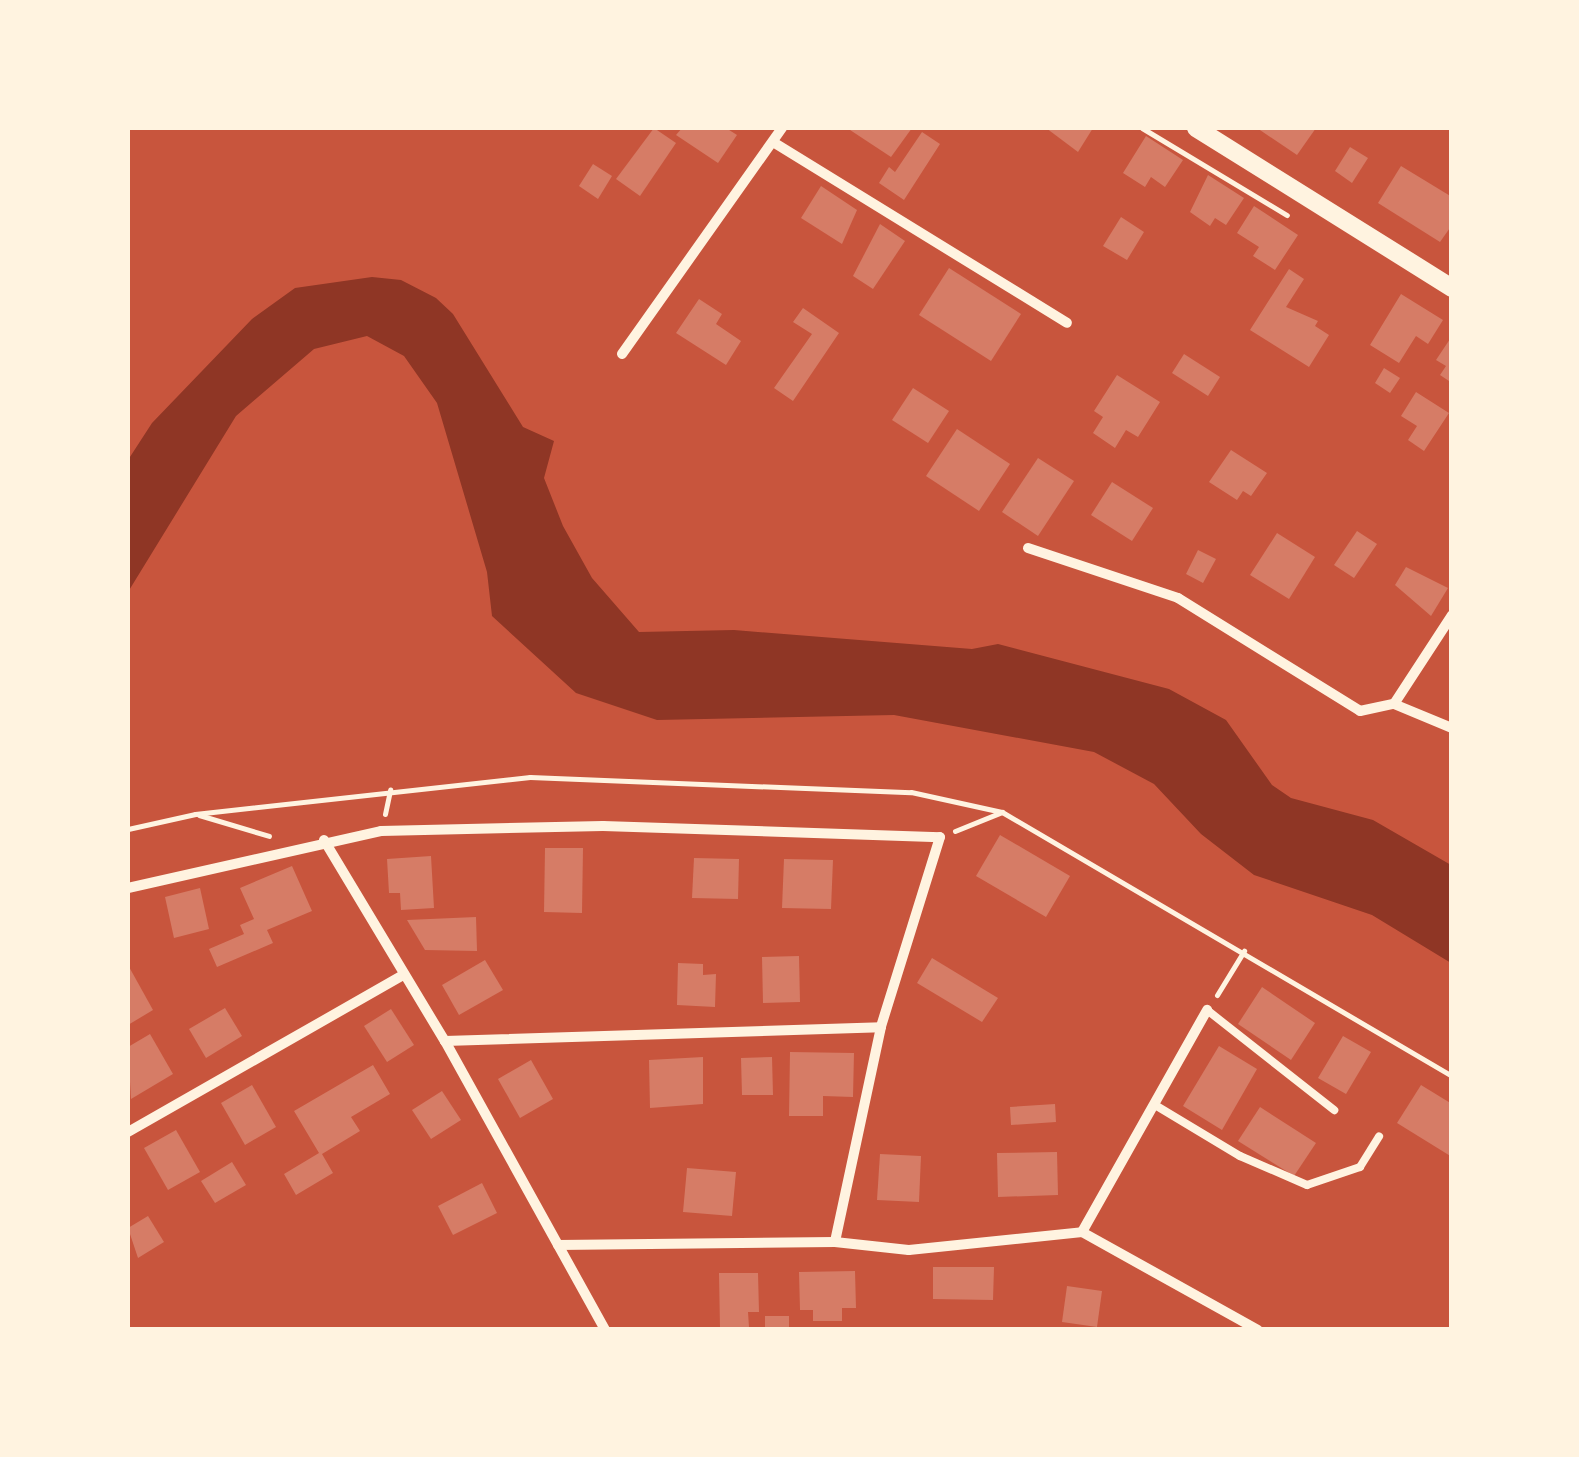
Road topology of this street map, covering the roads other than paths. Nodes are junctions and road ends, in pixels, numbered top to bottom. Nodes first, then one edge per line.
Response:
1 (782, 128) edge
2 (1196, 128) edge
3 (773, 142) junction
4 (1452, 288) edge
5 (1067, 324) dead end
6 (622, 354) dead end
7 (1028, 548) dead end
8 (1452, 615) edge
9 (1394, 704) junction
10 (1452, 728) edge
11 (324, 840) junction
12 (128, 888) edge
13 (403, 975) junction
14 (1207, 1010) joint
15 (880, 1027) junction
16 (445, 1041) junction
17 (1155, 1105) junction
18 (1334, 1110) dead end
19 (128, 1132) edge
20 (1379, 1136) dead end
21 (1082, 1232) junction
22 (834, 1242) junction
23 (558, 1245) junction
24 (605, 1330) edge
25 (1258, 1330) edge

1 - 3 street
2 - 4 street
3 - 5 street
3 - 6 street
7 - 9 street
8 - 9 street
9 - 10 street
11 - 12 street
11 - 13 street
11 - 15 street
13 - 16 street
13 - 19 street
14 - 17 street
14 - 18 lane
15 - 16 street
15 - 22 street
16 - 23 street
17 - 20 lane
17 - 21 street
21 - 22 street
21 - 25 street
22 - 23 street
23 - 24 street

